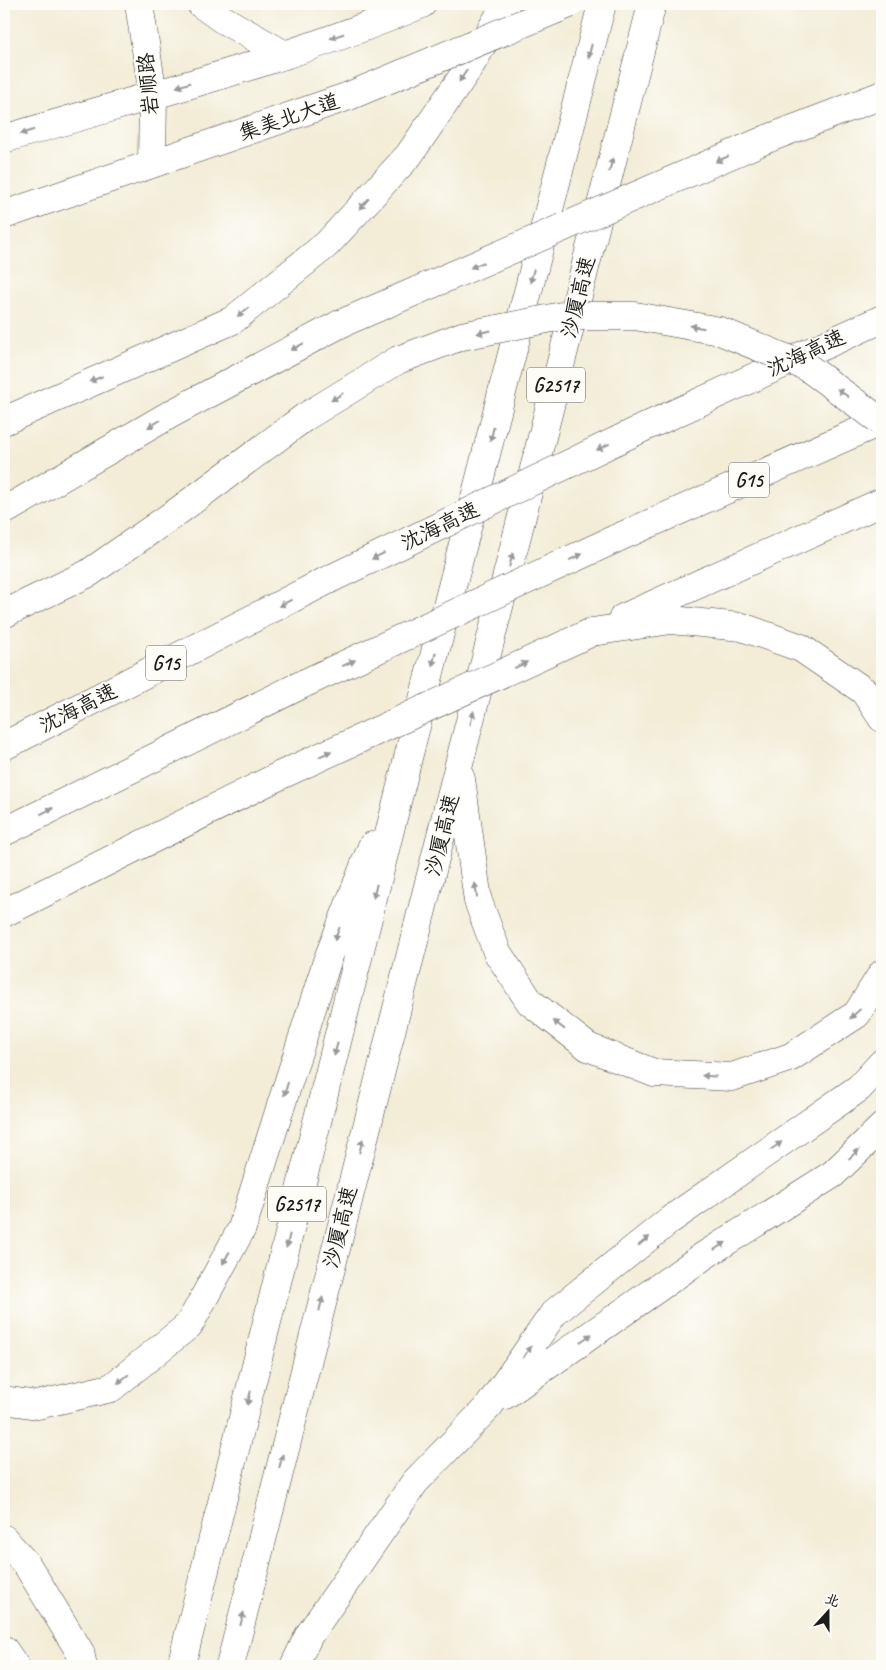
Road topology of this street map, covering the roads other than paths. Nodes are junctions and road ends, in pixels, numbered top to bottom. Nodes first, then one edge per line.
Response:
1 (139, 4) edge
2 (201, 4) edge
3 (422, 4) edge
4 (506, 4) edge
5 (569, 4) edge
6 (602, 4) edge
7 (652, 4) edge
8 (284, 55) junction
9 (152, 94) junction
10 (882, 95) edge
11 (4, 139) edge
12 (152, 164) junction
13 (4, 216) edge
14 (882, 318) edge
15 (4, 421) edge
16 (882, 422) edge
17 (882, 502) edge
18 (4, 511) edge
19 (4, 614) edge
20 (592, 632) junction
21 (882, 718) edge
22 (412, 742) junction
23 (4, 746) edge
24 (460, 765) junction
25 (4, 832) edge
26 (4, 913) edge
27 (882, 974) edge
28 (882, 1063) edge
29 (882, 1127) edge
30 (4, 1400) edge
31 (489, 1406) junction
32 (4, 1540) edge
33 (4, 1650) edge
34 (15, 1666) edge
35 (83, 1666) edge
36 (181, 1666) edge
37 (230, 1666) edge
38 (294, 1666) edge

1 - 9 main road, 岩顺路
2 - 8 main road
3 -> 8 main road
4 -> 15 main road
5 - 12 main road, 集美北大道, bridge
6 -> 22 main road, G2517
24 -> 7 main road, 沙厦高速 / G2517
8 -> 9 main road
9 -> 11 main road
9 - 12 main road, 岩顺路
10 -> 18 main road, bridge
12 - 13 main road, 集美北大道
14 -> 23 main road, 沈海高速 / G15, bridge
16 -> 19 main road, bridge
25 -> 16 main road, G15, bridge
17 - 20 main road
20 - 21 main road
26 -> 20 main road, bridge
22 -> 30 main road
22 -> 36 main road, G2517
27 -> 24 main road
37 -> 24 main road, 沙厦高速 / G2517
31 -> 28 main road
31 -> 29 main road
31 - 38 main road
32 - 35 main road
33 - 34 main road

